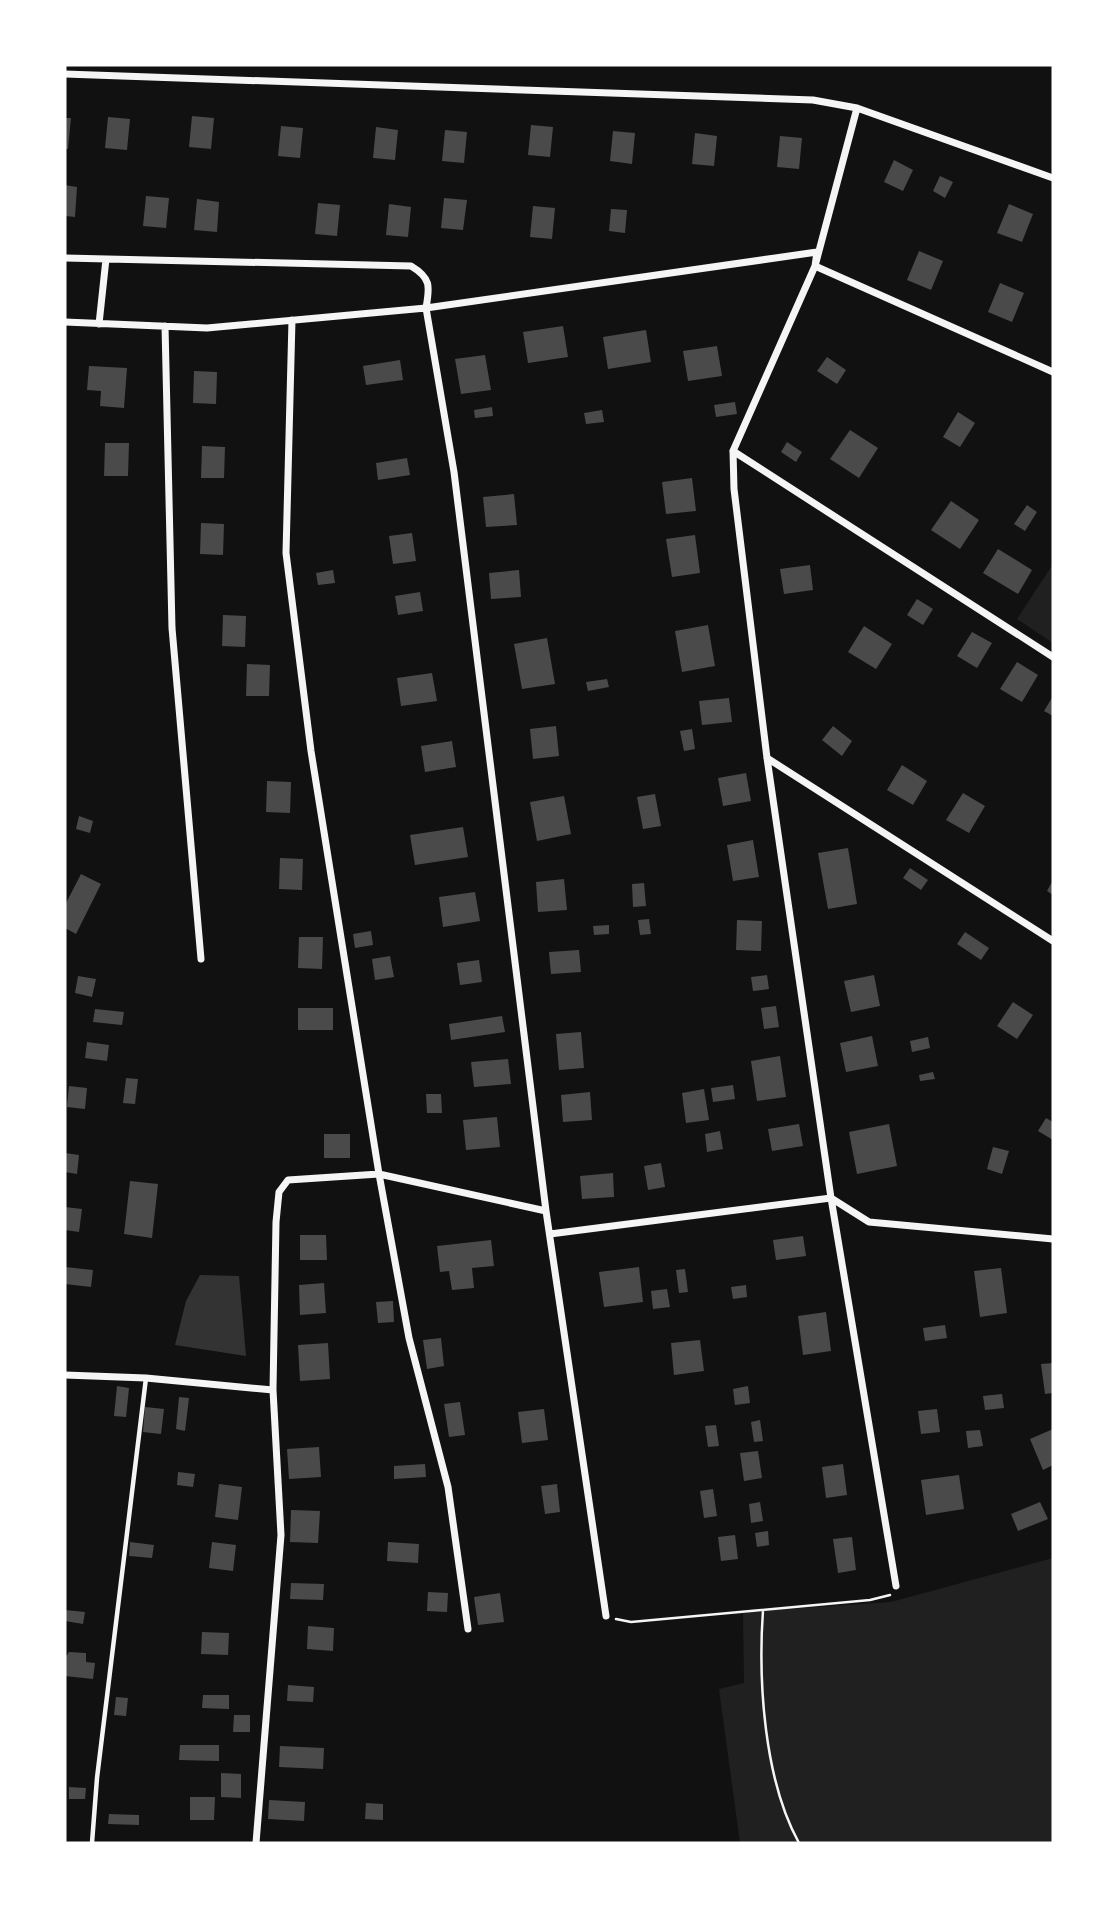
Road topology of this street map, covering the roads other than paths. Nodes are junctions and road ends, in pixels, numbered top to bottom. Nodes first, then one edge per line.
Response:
1 (65, 75) edge
2 (857, 108) junction
3 (1053, 178) edge
4 (65, 258) edge
5 (106, 259) junction
6 (815, 266) junction
7 (426, 307) junction
8 (292, 320) junction
9 (65, 322) edge
10 (99, 324) junction
11 (165, 326) junction
12 (1053, 372) edge
13 (733, 451) junction
14 (1053, 657) edge
15 (767, 758) junction
16 (1053, 941) edge
17 (201, 959) dead end
18 (379, 1174) junction
19 (831, 1198) junction
20 (546, 1211) junction
21 (550, 1234) junction
22 (1053, 1239) edge
23 (65, 1375) edge
24 (146, 1378) junction
25 (273, 1390) junction
26 (896, 1586) road end
27 (606, 1616) road end
28 (468, 1629) dead end
29 (92, 1843) edge
30 (256, 1843) edge

1 - 2 street
2 - 3 street
2 - 6 street
4 - 5 street
5 - 7 street
5 - 10 street
6 - 7 street
6 - 12 street
6 - 13 street
7 - 8 street
7 - 20 street
8 - 11 street
8 - 18 street
9 - 10 street
10 - 11 street
11 - 17 street
13 - 14 street
13 - 15 street
15 - 16 street
15 - 19 street
18 - 20 street
18 - 25 street
18 - 28 street
19 - 21 street
19 - 22 street
19 - 26 street
20 - 21 street
21 - 27 street
23 - 24 street
24 - 25 street
24 - 29 lane
25 - 30 street

